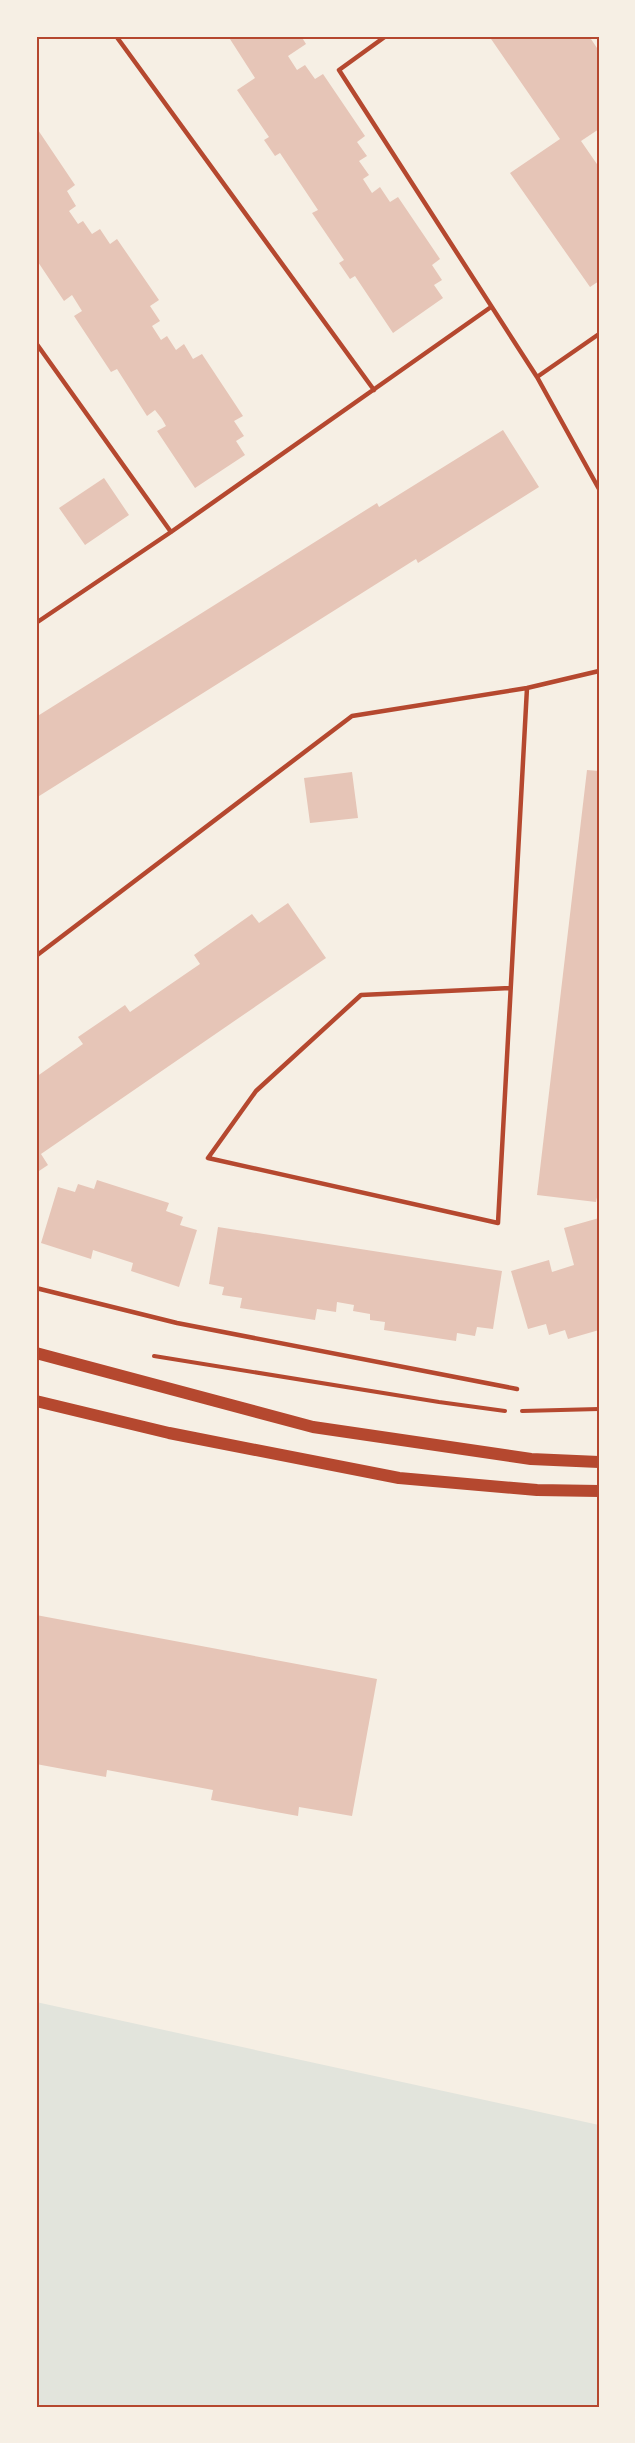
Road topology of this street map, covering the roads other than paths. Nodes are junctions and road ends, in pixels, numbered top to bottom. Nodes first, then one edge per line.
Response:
1 (116, 36) edge
2 (386, 36) edge
3 (491, 307) junction
4 (599, 334) edge
5 (36, 343) edge
6 (537, 377) junction
7 (374, 390) junction
8 (599, 489) edge
9 (171, 532) junction
10 (36, 623) edge
11 (599, 671) edge
12 (527, 688) junction
13 (36, 956) edge
14 (510, 988) junction
15 (36, 1288) edge
16 (36, 1353) edge
17 (517, 1389) dead end
18 (36, 1401) edge
19 (599, 1462) edge
20 (599, 1491) edge

1 - 7 lane
2 - 3 lane
3 - 6 lane
3 - 7 lane
4 - 6 lane
5 - 9 lane
6 - 8 lane
7 - 9 lane
9 - 10 lane
11 - 12 lane
12 - 13 lane
12 - 14 lane
14 - 14 lane
15 - 17 lane
16 - 19 main road
18 - 20 main road

